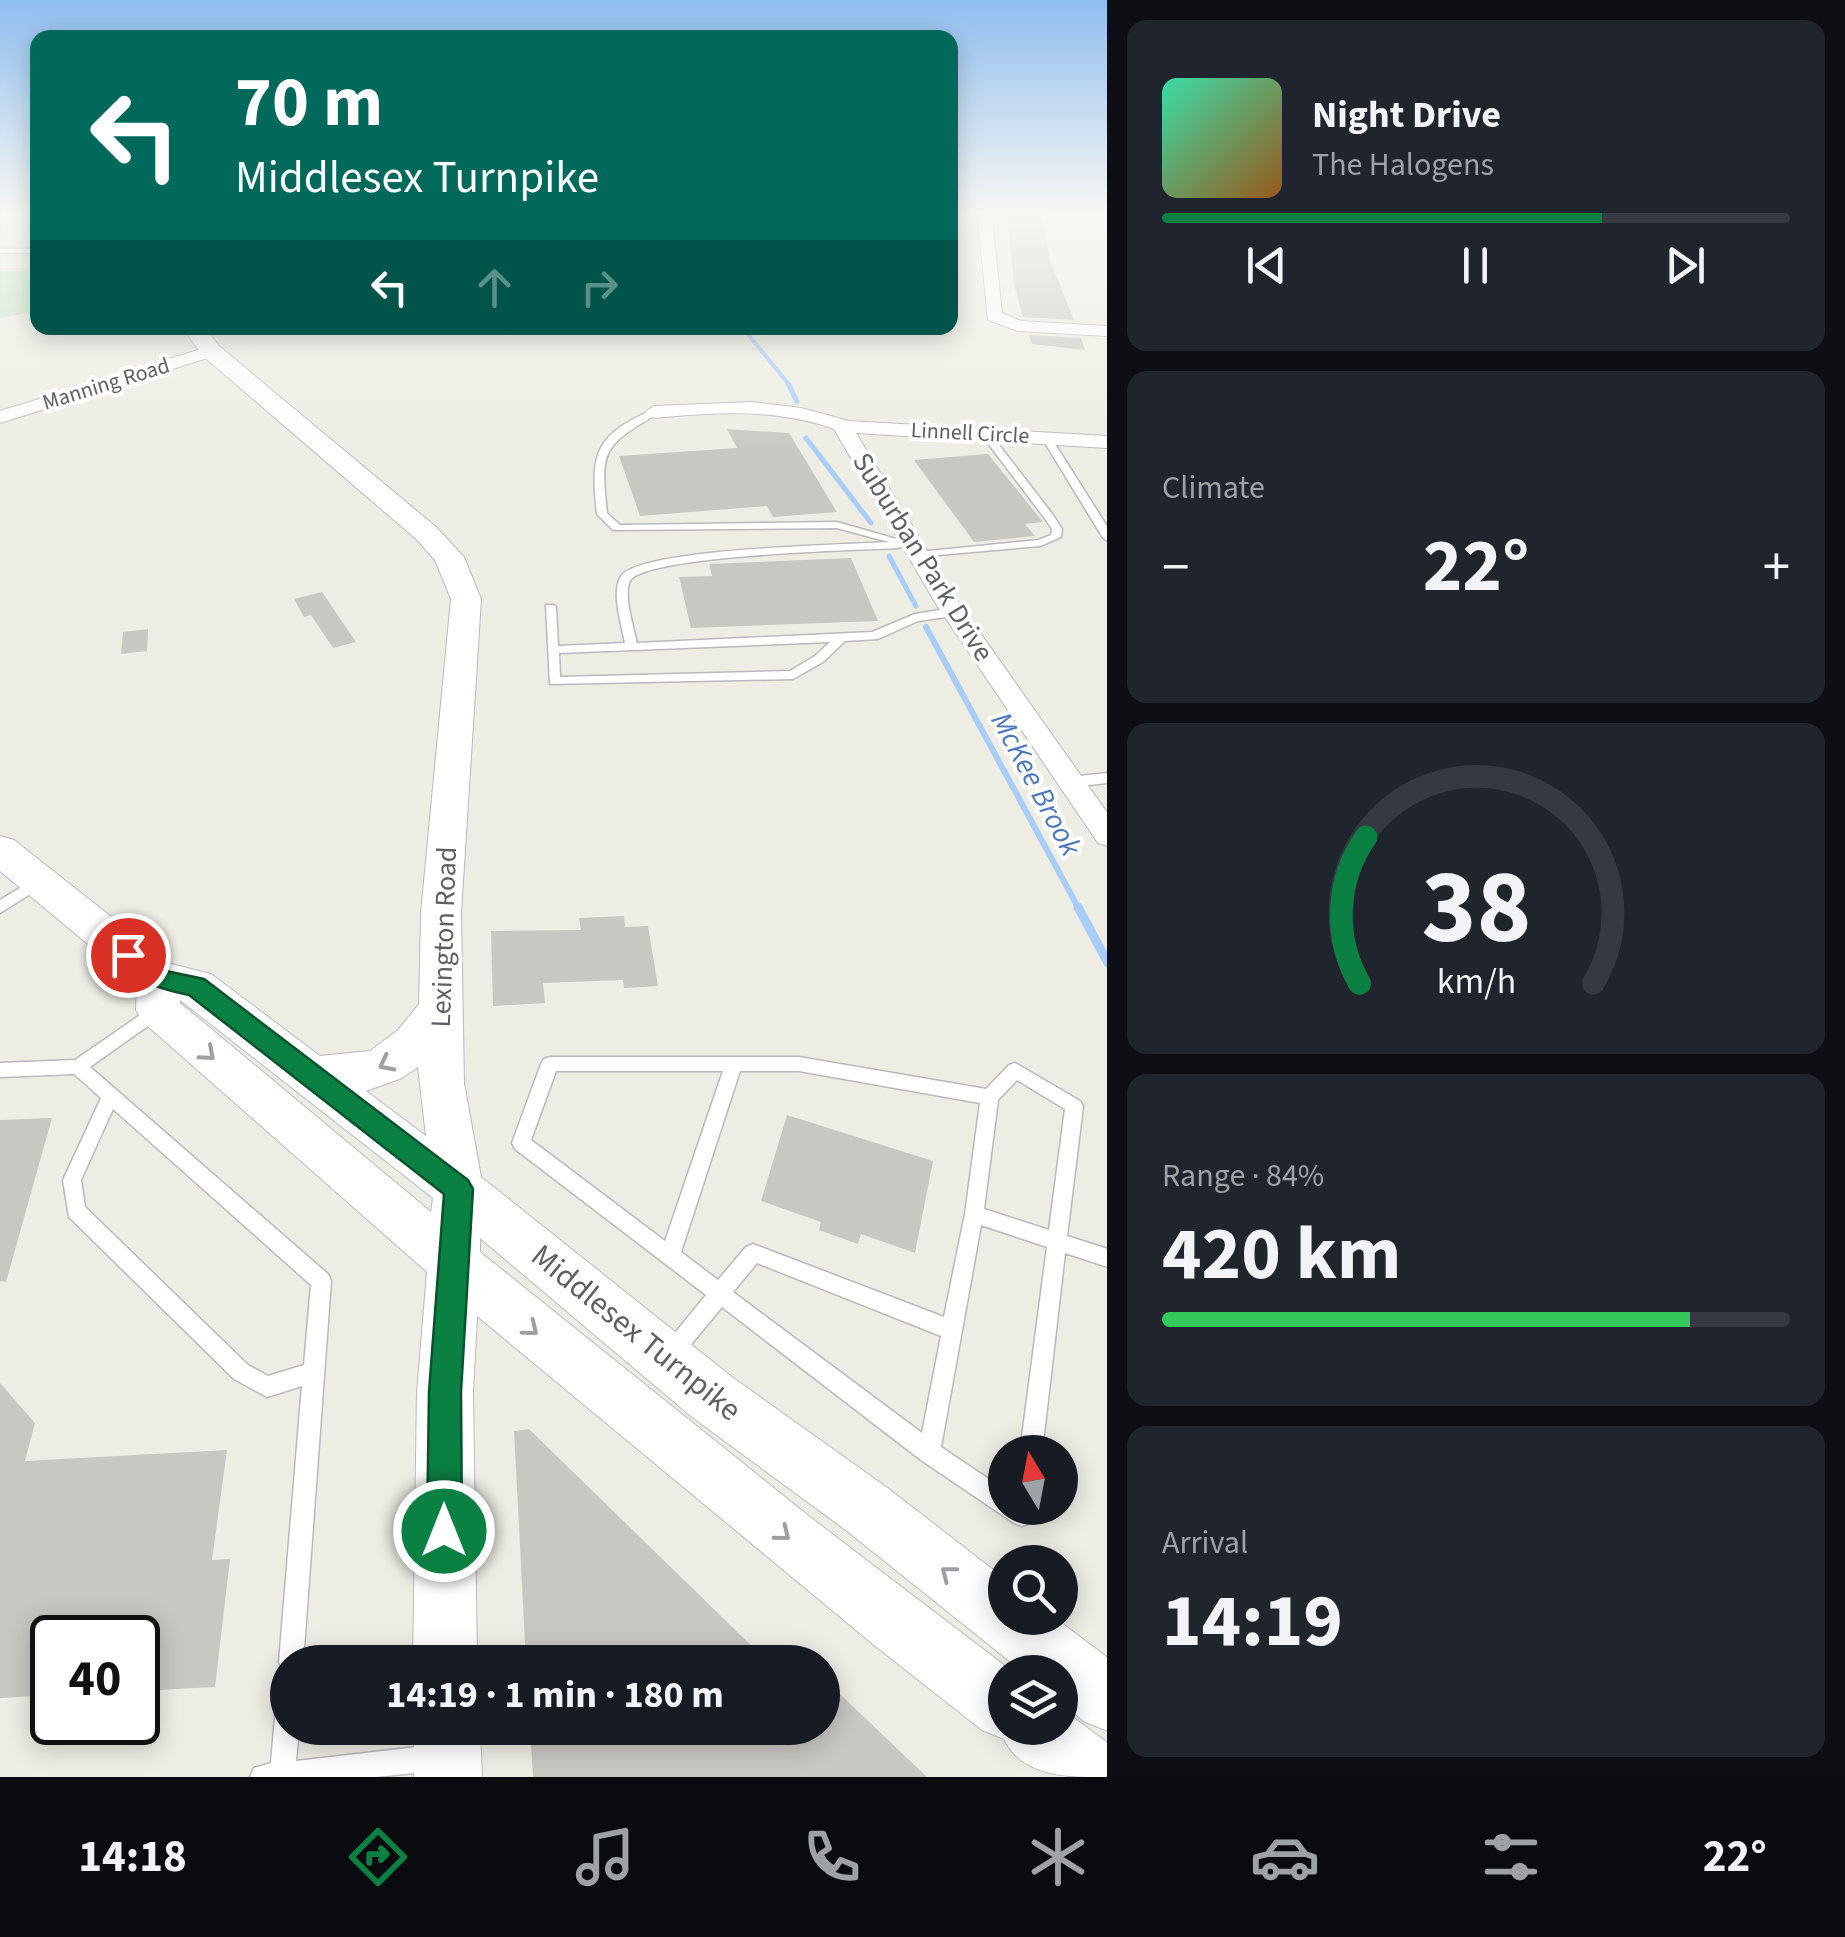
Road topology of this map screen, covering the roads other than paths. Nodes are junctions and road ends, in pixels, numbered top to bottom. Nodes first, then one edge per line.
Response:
1 (992, 293) edge
2 (1107, 331) edge
3 (203, 339) edge
4 (654, 412) joint
5 (0, 417) edge
6 (840, 425) junction
7 (986, 434) junction
8 (1047, 438) junction
9 (1107, 442) edge
10 (1107, 536) edge
11 (916, 550) junction
12 (550, 607) dead end
13 (953, 612) junction
14 (840, 638) junction
15 (632, 646) junction
16 (553, 650) junction
17 (1107, 778) edge
18 (1070, 782) junction
19 (1107, 835) edge
20 (0, 850) edge
21 (38, 882) junction
22 (0, 907) edge
23 (158, 995) junction
24 (441, 1008) junction
25 (734, 1064) junction
26 (78, 1067) junction
27 (0, 1070) edge
28 (308, 1075) junction
29 (110, 1096) junction
30 (990, 1097) junction
31 (458, 1189) junction
32 (974, 1214) junction
33 (1059, 1242) junction
34 (670, 1256) junction
35 (1107, 1258) edge
36 (455, 1268) junction
37 (721, 1294) junction
38 (952, 1330) junction
39 (666, 1360) junction
40 (314, 1372) junction
41 (1033, 1435) edge
42 (929, 1452) junction
43 (988, 1492) edge
44 (292, 1645) edge
45 (446, 1645) edge
46 (988, 1694) edge
47 (1107, 1697) edge
48 (285, 1745) edge
49 (1055, 1745) edge
50 (447, 1754) edge
51 (282, 1776) edge
52 (263, 1777) edge
53 (1097, 1777) edge

1 - 2 street
3 - 5 street, Manning Road
3 - 24 street, Lexington Road
4 - 6 street, Linnell Circle
4 - 11 lane
6 - 7 street, Linnell Circle
6 - 11 street, Suburban Park Drive
7 - 8 street, Linnell Circle
7 - 11 lane
8 - 9 street, Linnell Circle
8 - 10 lane
11 - 13 street, Suburban Park Drive
11 - 15 lane
12 - 16 lane
13 - 14 lane
13 - 18 street, Suburban Park Drive
14 - 15 lane
14 - 16 lane
15 - 16 lane
17 - 18 lane
18 - 19 street, Suburban Park Drive
20 - 21 street, Middlesex Turnpike
21 - 22 lane
21 - 23 street, Middlesex Turnpike
23 - 26 lane
23 - 28 street, Middlesex Turnpike
23 -> 36 street, Middlesex Turnpike
24 -> 28 street
24 - 31 street, Lexington Road
25 - 30 lane
25 - 34 lane
25 - 34 lane
26 - 27 lane
26 - 29 lane
28 - 31 street, Middlesex Turnpike
29 - 40 lane
29 - 40 lane
30 - 32 lane
30 - 33 lane
31 - 36 street, Lexington Road
31 - 39 street, Middlesex Turnpike
32 - 33 lane
32 - 38 lane
33 - 35 lane
33 - 41 lane
34 - 37 lane
36 - 45 street, Lexington Road
36 -> 46 street, Middlesex Turnpike
37 - 38 lane
37 - 39 lane
37 - 42 lane
38 - 42 lane
47 -> 39 street, Middlesex Turnpike
40 - 44 lane
42 - 43 lane
48 - 51 lane
49 - 53 street
50 - 51 lane
51 - 52 lane

